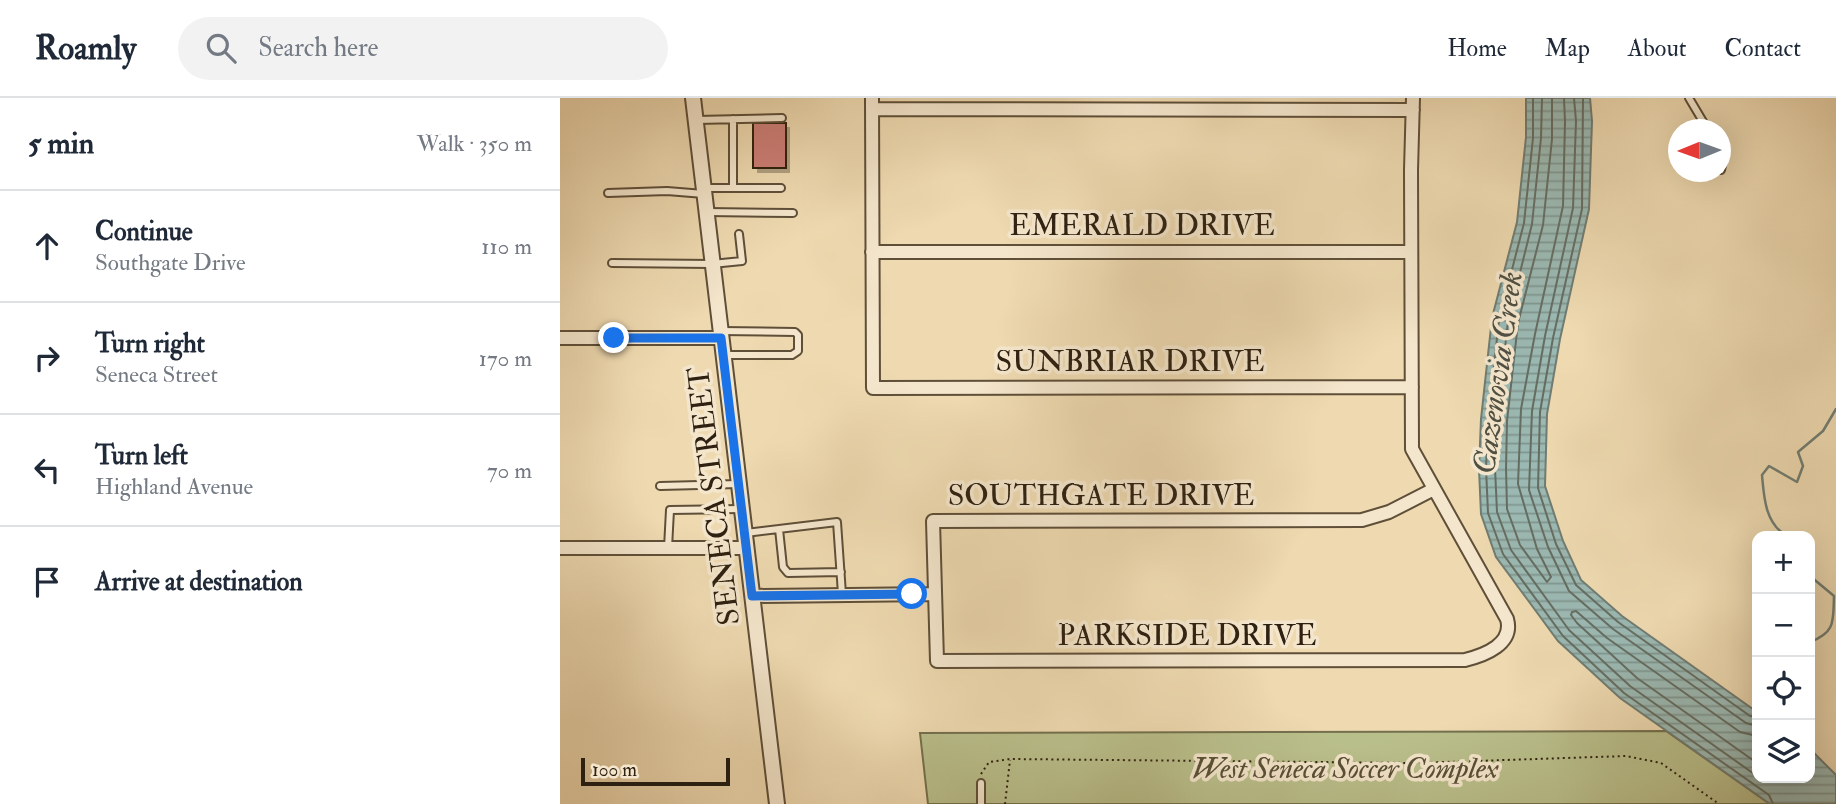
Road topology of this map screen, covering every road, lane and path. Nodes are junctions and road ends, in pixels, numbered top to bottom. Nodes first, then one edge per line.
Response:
1 (692, 98) edge
2 (1689, 98) edge
3 (872, 104) edge
4 (1413, 104) edge
5 (782, 118) dead end
6 (733, 119) junction
7 (1701, 119) edge
8 (695, 120) junction
9 (781, 187) dead end
10 (733, 188) junction
11 (704, 191) junction
12 (608, 193) dead end
13 (706, 212) junction
14 (793, 213) dead end
15 (739, 234) dead end
16 (872, 252) junction
17 (1411, 252) junction
18 (612, 263) dead end
19 (712, 264) junction
20 (721, 335) junction
21 (560, 338) edge
22 (723, 355) junction
23 (1412, 387) junction
24 (738, 484) junction
25 (660, 486) dead end
26 (1434, 489) junction
27 (741, 509) junction
28 (779, 529) junction
29 (744, 533) junction
30 (560, 548) edge
31 (668, 548) junction
32 (746, 548) junction
33 (841, 572) junction
34 (935, 594) junction
35 (842, 595) junction
36 (752, 596) junction
37 (1010, 759) junction
38 (981, 775) dead end
39 (981, 783) dead end
40 (777, 804) edge
41 (981, 804) edge
42 (1005, 804) edge
43 (1719, 804) edge

1 - 8 street, SENECA STREET
2 - 7 lane
3 - 4 street
3 - 16 street
4 - 17 street
5 - 6 lane
6 - 8 lane
6 - 10 lane
8 - 11 street, SENECA STREET
9 - 10 lane
10 - 11 lane
11 - 12 lane
11 - 13 street, SENECA STREET
13 - 14 lane
13 - 19 street, SENECA STREET
15 - 19 lane
16 - 17 street, EMERALD DRIVE
16 - 23 street, SUNBRIAR DRIVE
17 - 23 street
18 - 19 lane
19 - 20 street, SENECA STREET
20 - 21 street
20 - 22 street, SENECA STREET
20 - 22 lane
22 - 24 street, SENECA STREET
23 - 26 street
24 - 25 lane
24 - 27 street, SENECA STREET
26 - 34 street, SOUTHGATE DRIVE
26 - 34 street, PARKSIDE DRIVE
27 - 29 street, SENECA STREET
27 - 31 lane
28 - 29 lane
28 - 33 lane
28 - 33 lane
29 - 32 street, SENECA STREET
30 - 31 street
31 - 32 street
32 - 36 street, SENECA STREET
33 - 35 lane
34 - 35 street
35 - 36 street
36 - 40 street, SENECA STREET
37 - 38 path
37 - 42 path
37 - 43 path
39 - 41 lane

